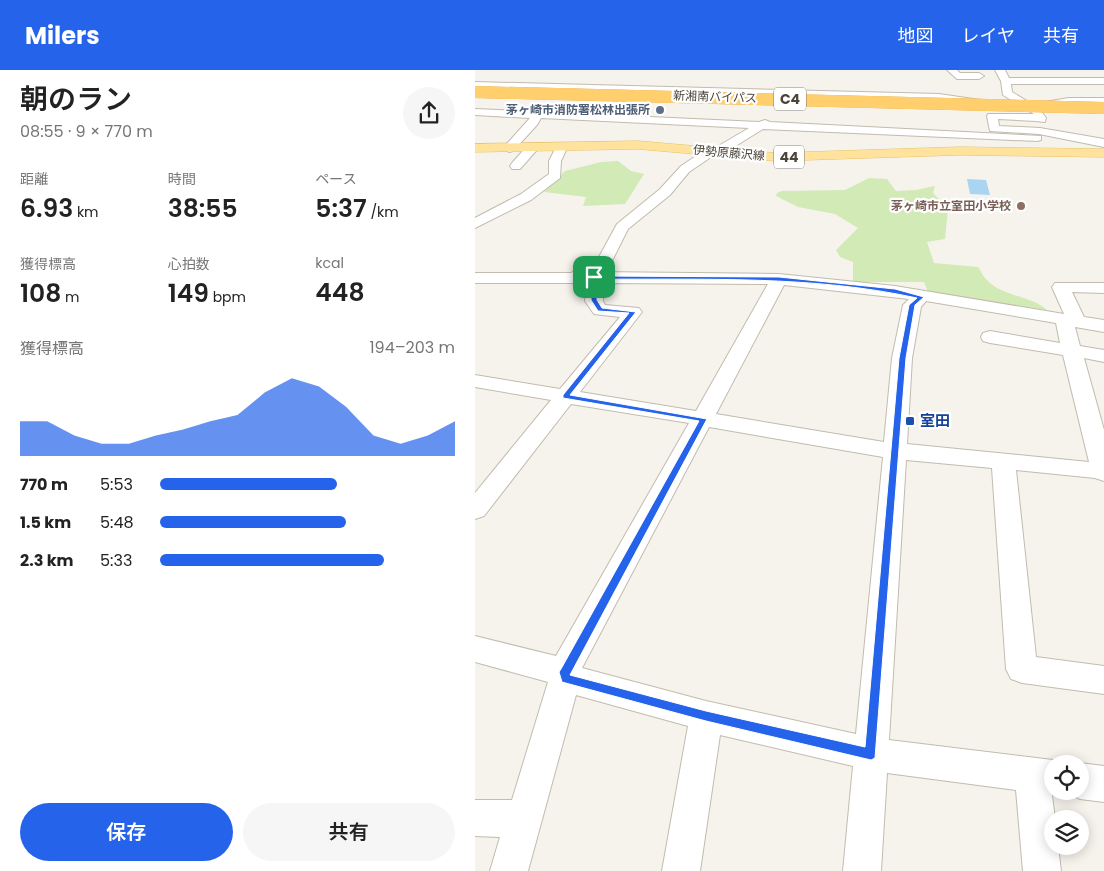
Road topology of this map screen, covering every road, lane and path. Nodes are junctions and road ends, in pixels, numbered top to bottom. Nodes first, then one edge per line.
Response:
1 (952, 70) edge
2 (1000, 70) edge
3 (534, 73) dead end
4 (979, 76) dead end
5 (1104, 81) edge
6 (527, 86) junction
7 (1006, 86) junction
8 (475, 90) edge
9 (519, 96) junction
10 (1062, 96) dead end
11 (1030, 98) junction
12 (796, 100) junction
13 (963, 102) junction
14 (1104, 106) edge
15 (848, 111) junction
16 (475, 112) edge
17 (513, 113) junction
18 (537, 114) junction
19 (584, 117) junction
20 (1041, 118) junction
21 (764, 124) junction
22 (840, 129) junction
23 (569, 130) dead end
24 (1037, 140) junction
25 (1104, 143) edge
26 (475, 148) edge
27 (509, 148) junction
28 (532, 148) junction
29 (561, 148) junction
30 (715, 152) junction
31 (1104, 154) edge
32 (516, 166) dead end
33 (475, 224) edge
34 (585, 277) junction
35 (475, 278) edge
36 (779, 279) junction
37 (1101, 283) edge
38 (921, 297) junction
39 (1104, 318) edge
40 (1075, 322) junction
41 (1104, 326) edge
42 (990, 337) dead end
43 (1072, 350) junction
44 (1104, 356) edge
45 (475, 381) edge
46 (565, 396) junction
47 (703, 419) junction
48 (895, 451) junction
49 (1003, 461) junction
50 (1104, 472) edge
51 (475, 510) edge
52 (475, 649) edge
53 (565, 675) junction
54 (1104, 680) edge
55 (706, 716) junction
56 (871, 754) junction
57 (1042, 776) edge
58 (1089, 782) edge
59 (1104, 784) edge
60 (475, 818) edge
61 (524, 819) junction
62 (509, 871) edge
63 (681, 871) edge
64 (862, 871) edge
65 (1042, 871) edge

1 - 4 street
2 - 7 street
3 - 6 street
5 - 7 street
6 - 8 street
6 - 9 street
6 - 12 street
7 - 11 street
8 - 9 street
8 - 14 highway, 新湘南バイパス / C4, bridge
9 - 12 street
9 - 17 street
10 - 11 street
11 - 13 street
11 - 14 street
11 - 20 street
12 - 13 street
12 - 15 street
12 - 21 street
13 - 15 street
15 - 22 street
16 - 17 street
17 - 18 street
18 - 19 street
18 - 27 street
19 - 21 street
19 - 23 street
20 - 24 street
20 - 24 street
21 - 22 street
21 - 30 street
22 - 24 street
24 - 25 street
24 - 30 main road, 伊勢原藤沢線 / 44
24 - 31 main road, 伊勢原藤沢線 / 44
26 - 27 main road, 伊勢原藤沢線 / 44
27 - 28 main road, 伊勢原藤沢線 / 44
28 - 29 main road, 伊勢原藤沢線 / 44
28 - 32 street
29 - 30 main road, 伊勢原藤沢線 / 44
29 - 33 street
30 - 34 street
34 - 35 street
34 - 36 street
34 - 46 street
36 - 38 street
36 - 47 street
37 - 40 street
38 - 40 street
38 - 48 street
39 - 40 street
40 - 41 street
40 - 43 street
42 - 43 street
43 - 44 street
43 - 50 street
45 - 46 street
46 - 47 street
46 - 51 street
47 - 48 street
47 - 53 street
48 - 49 street
48 - 56 street
49 - 50 street
49 - 54 street
52 - 53 street
53 - 55 street
53 - 61 street
55 - 56 street
55 - 63 street
56 - 57 street
56 - 64 street
57 - 65 street
58 - 59 street
60 - 61 street
61 - 62 street

